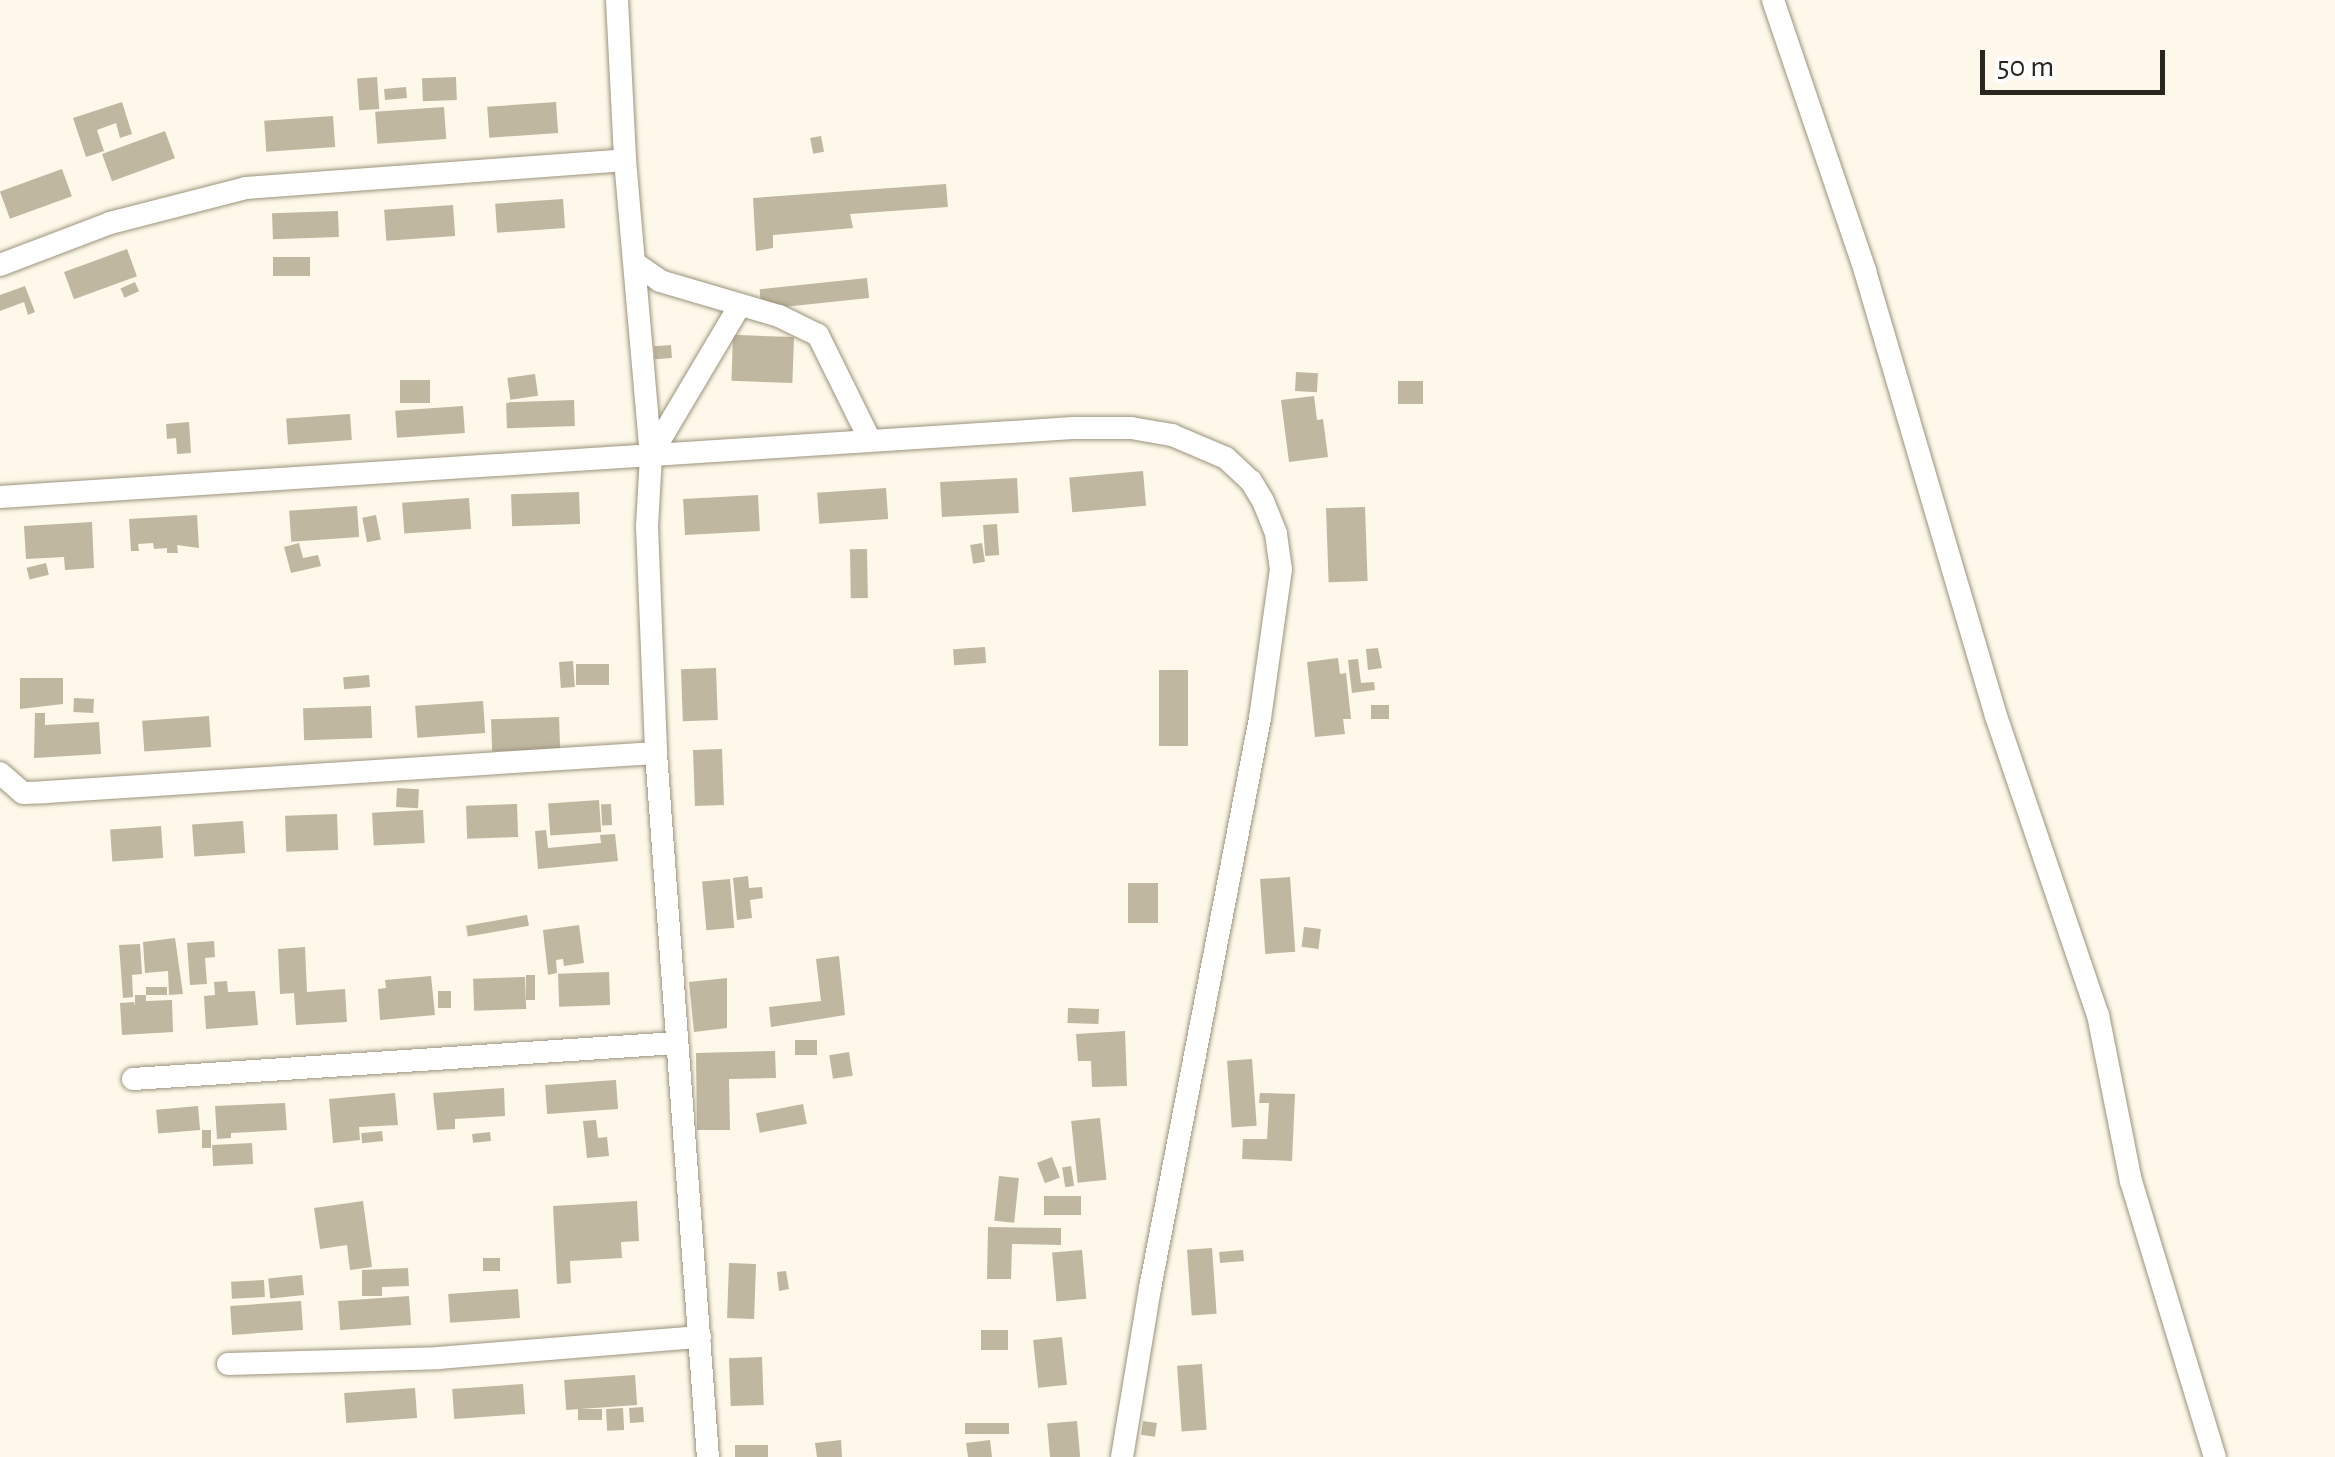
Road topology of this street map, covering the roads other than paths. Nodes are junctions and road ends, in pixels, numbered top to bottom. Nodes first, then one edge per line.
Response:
1 (618, 0) edge
2 (1773, 0) edge
3 (625, 160) junction
4 (636, 264) junction
5 (0, 265) edge
6 (740, 305) junction
7 (870, 440) junction
8 (651, 455) junction
9 (0, 497) edge
10 (656, 752) junction
11 (0, 773) edge
12 (676, 1042) junction
13 (133, 1079) dead end
14 (700, 1337) junction
15 (228, 1364) dead end
16 (708, 1457) edge
17 (1122, 1457) edge
18 (2214, 1457) edge

1 - 3 street
2 - 18 street
3 - 4 street
3 - 5 street
4 - 6 street
4 - 8 street
6 - 7 street
6 - 8 street
7 - 8 street
7 - 17 street
8 - 9 street
8 - 10 street
10 - 11 street
10 - 12 street
12 - 13 street
12 - 14 street
14 - 15 street
14 - 16 street

